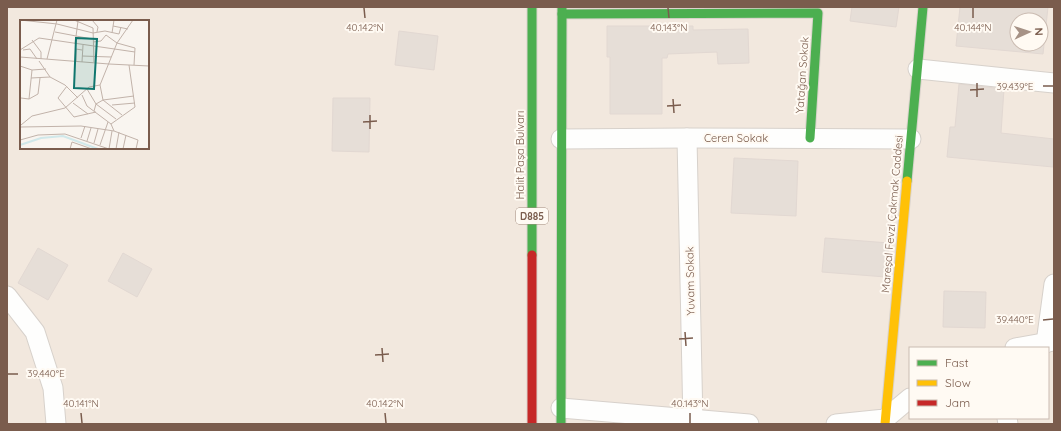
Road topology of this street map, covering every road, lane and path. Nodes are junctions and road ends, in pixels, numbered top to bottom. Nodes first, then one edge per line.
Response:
1 (532, 7) edge
2 (923, 7) edge
3 (679, 10) edge
4 (562, 11) edge
5 (918, 69) junction
6 (1054, 83) edge
7 (687, 138) junction
8 (810, 138) junction
9 (562, 139) junction
10 (911, 139) junction
11 (1054, 284) edge
12 (7, 296) edge
13 (1050, 342) edge
14 (1021, 347) edge
15 (909, 399) edge
16 (561, 416) edge
17 (693, 422) edge
18 (885, 422) edge
19 (56, 424) edge
20 (532, 424) edge
21 (749, 424) edge
22 (836, 424) edge

1 - 20 main road, Halit Paşa Bulvarı / D885
2 - 5 main road, Mareşal Fevzi Çakmak Caddesi
3 - 4 main road
3 - 8 main road, Yatağan Sokak
4 - 9 main road, D885
5 - 6 street
5 - 10 main road, Mareşal Fevzi Çakmak Caddesi
7 - 8 street, Ceren Sokak
7 - 9 street, Ceren Sokak
7 - 17 street, Yuvam Sokak
8 - 10 street, Ceren Sokak
9 - 16 main road, D885
10 - 18 main road, Mareşal Fevzi Çakmak Caddesi
11 - 13 street
12 - 19 street
13 - 14 street
15 - 18 street
16 - 17 street
17 - 21 street
18 - 22 street

